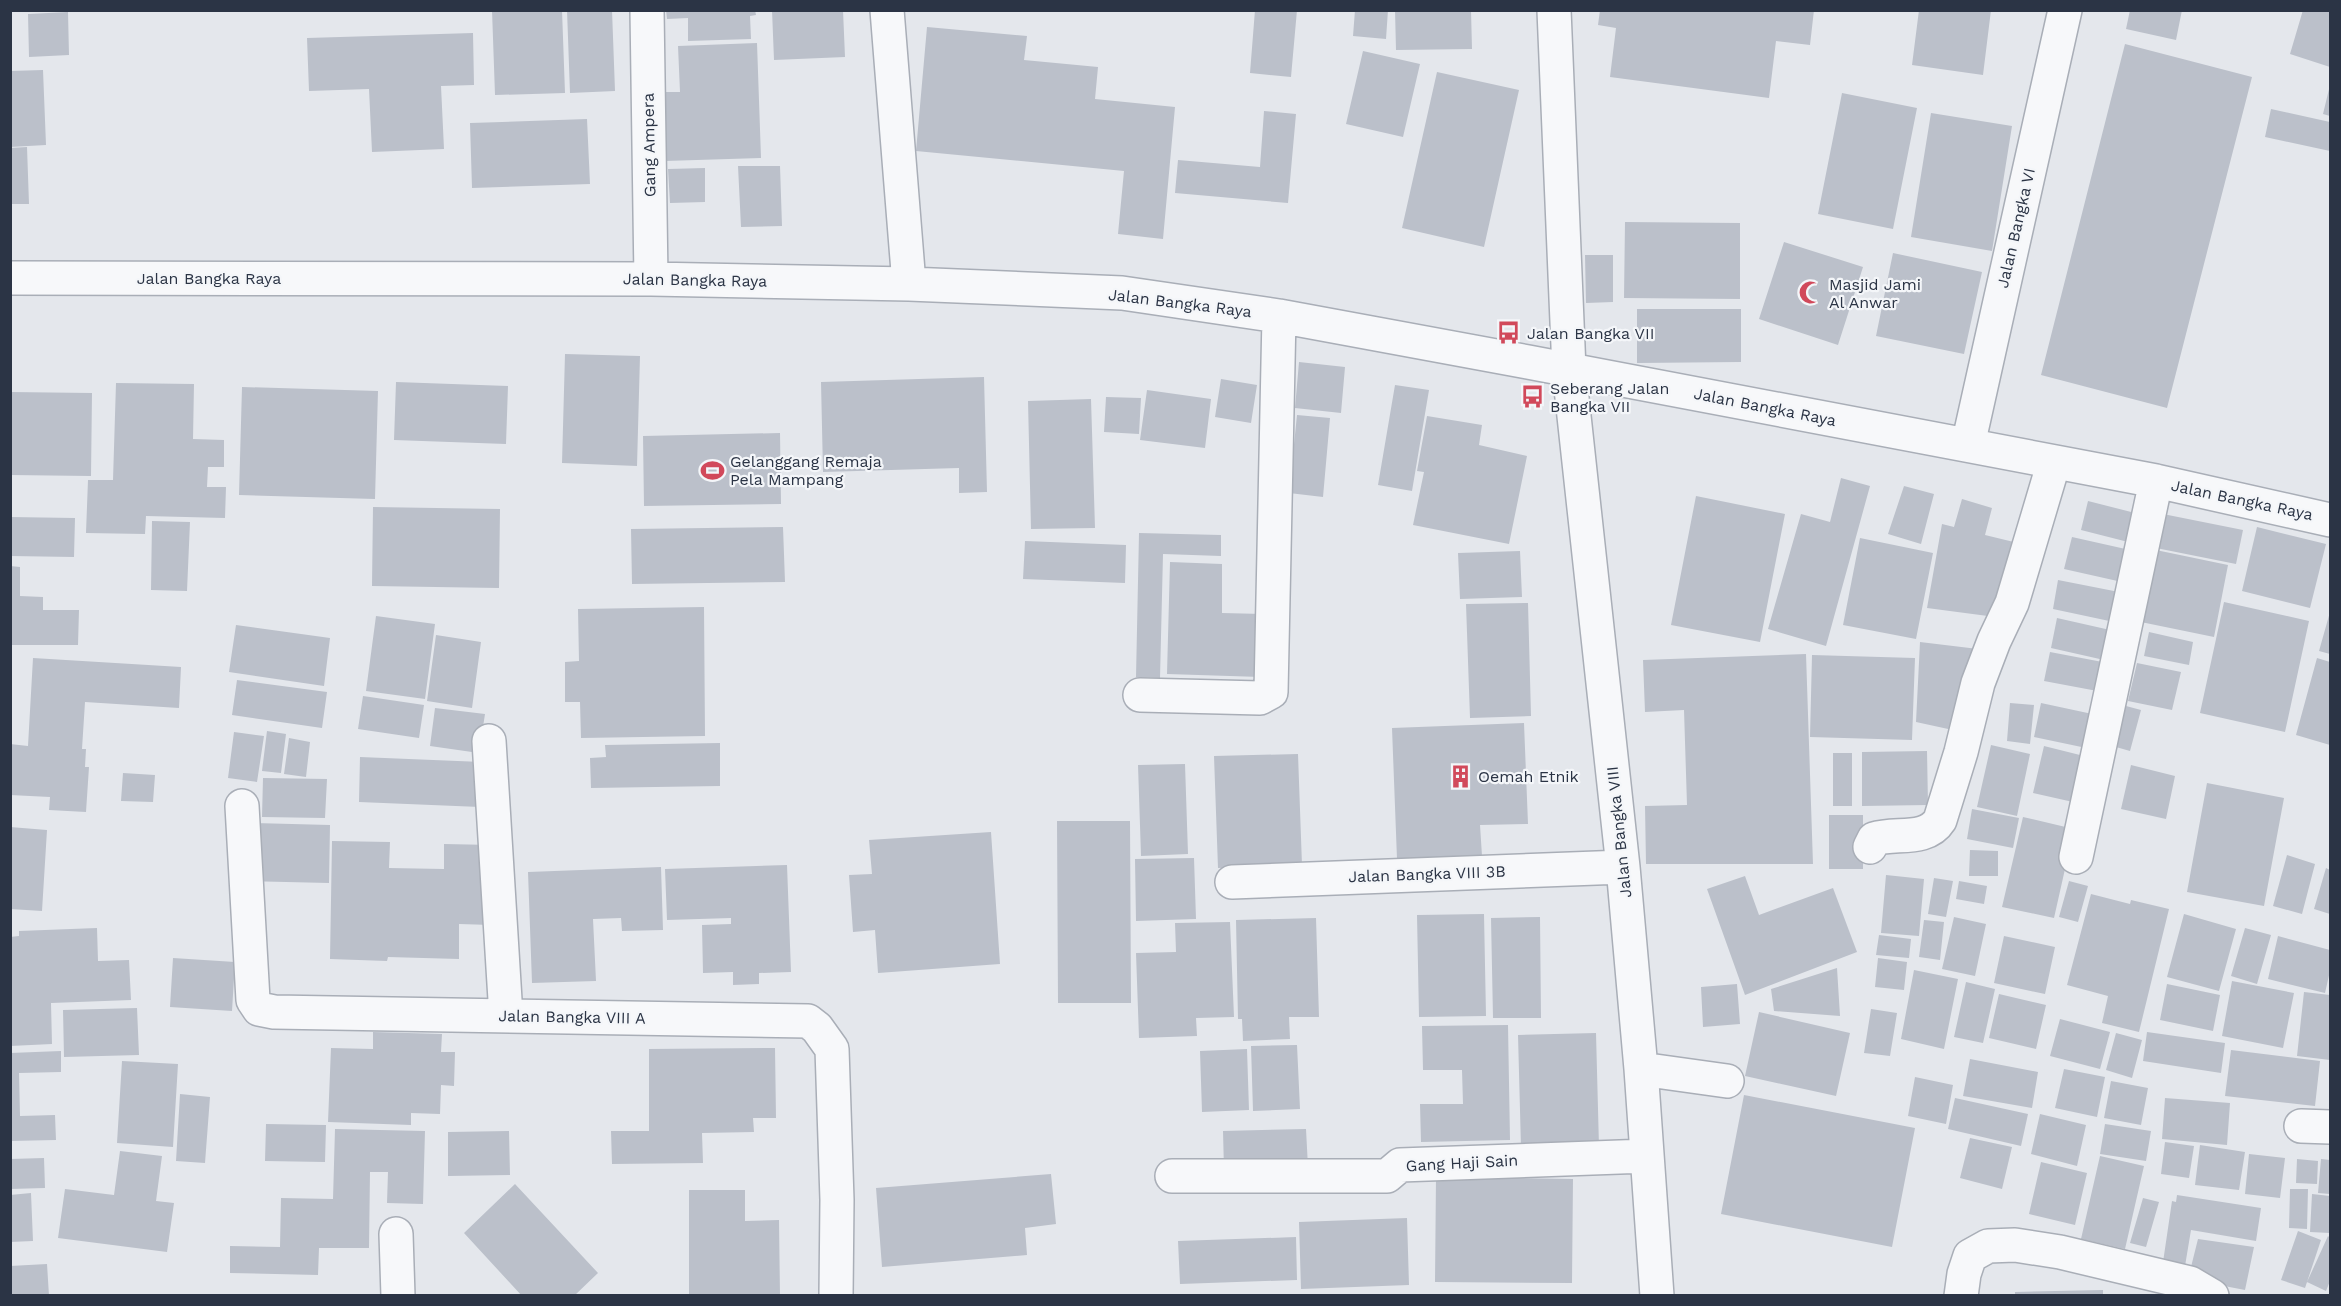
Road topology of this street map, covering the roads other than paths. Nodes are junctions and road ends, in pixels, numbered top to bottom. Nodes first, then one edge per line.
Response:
1 (647, 10) edge
2 (887, 10) edge
3 (1554, 10) edge
4 (2065, 10) edge
5 (10, 278) edge
6 (651, 279) junction
7 (909, 284) junction
8 (1279, 315) junction
9 (1569, 370) junction
10 (1968, 445) junction
11 (2054, 462) junction
12 (2156, 481) junction
13 (2331, 520) edge
14 (1140, 696) dead end
15 (489, 741) dead end
16 (242, 806) dead end
17 (1870, 847) dead end
18 (2076, 857) dead end
19 (1623, 867) junction
20 (1232, 882) dead end
21 (506, 1016) junction
22 (1641, 1069) junction
23 (1727, 1081) dead end
24 (1647, 1156) junction
25 (1172, 1176) dead end
26 (396, 1234) dead end
27 (398, 1296) edge
28 (836, 1296) edge
29 (1657, 1296) edge
30 (1961, 1296) edge
31 (2212, 1296) edge

1 - 6 street, Gang Ampera
2 - 7 street
3 - 9 street
4 - 10 street, Jalan Bangka VI
5 - 6 street, Jalan Bangka Raya
6 - 7 street, Jalan Bangka Raya
7 - 8 street, Jalan Bangka Raya
8 - 9 street, Jalan Bangka Raya
8 - 14 street
9 - 10 street, Jalan Bangka Raya
9 - 19 street, Jalan Bangka VIII
10 - 11 street, Jalan Bangka Raya
11 - 12 street, Jalan Bangka Raya
11 - 17 street
12 - 13 street, Jalan Bangka Raya
12 - 18 street
15 - 21 street
16 - 21 street, Jalan Bangka VIII A
19 - 20 street, Jalan Bangka VIII 3B
19 - 22 street, Jalan Bangka VIII
21 - 28 street, Jalan Bangka VIII A
22 - 23 street
22 - 24 street, Jalan Bangka VIII
24 - 25 street, Gang Haji Sain
24 - 29 street, Jalan Bangka VIII
26 - 27 street
30 - 31 street

